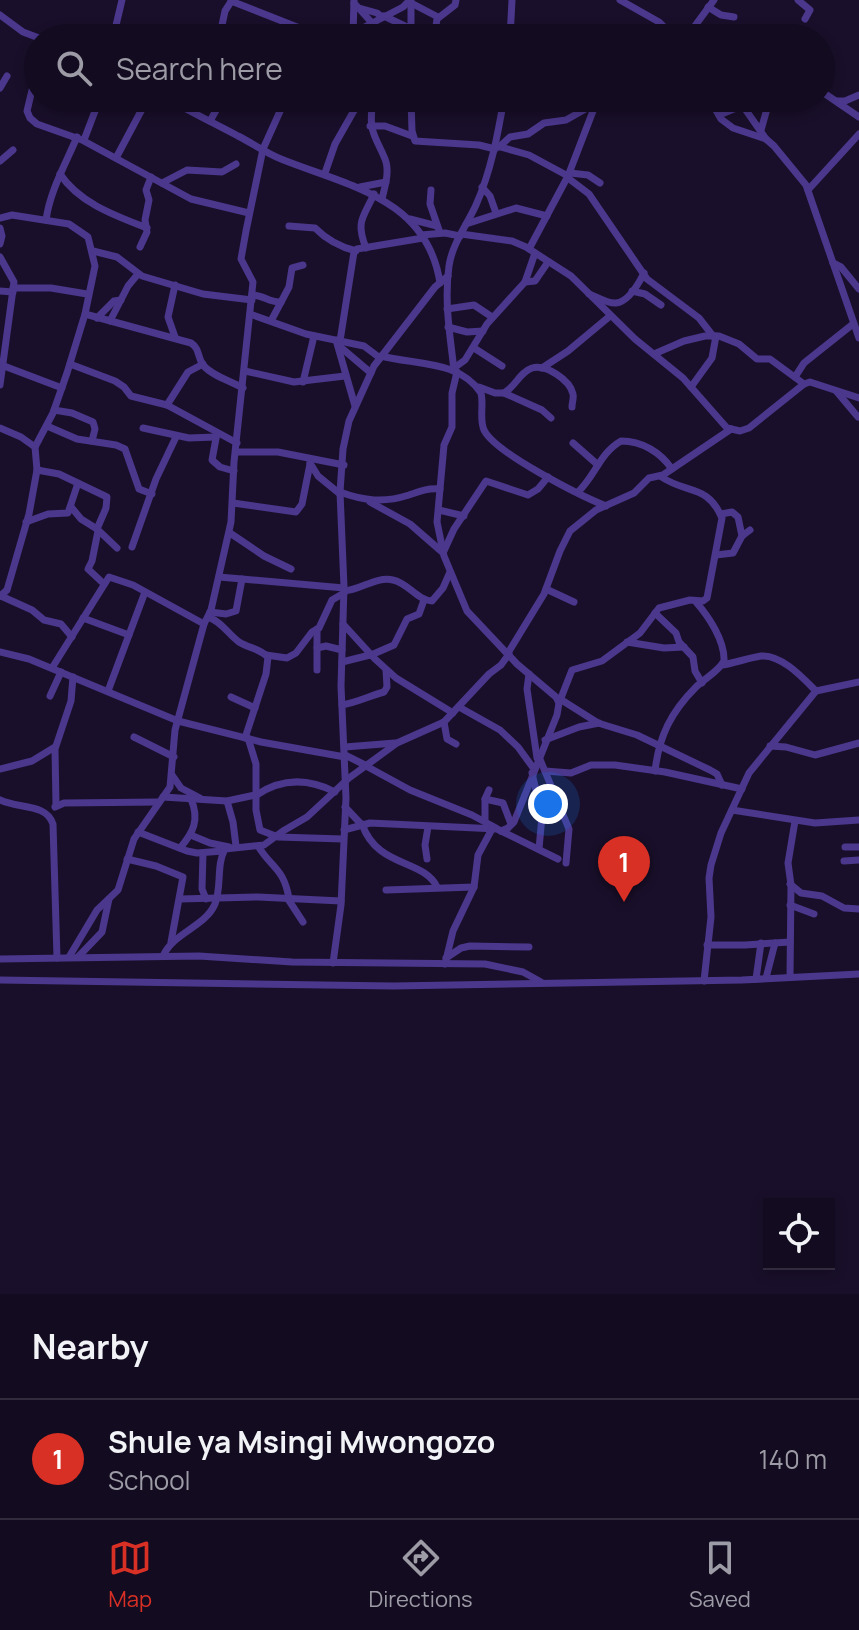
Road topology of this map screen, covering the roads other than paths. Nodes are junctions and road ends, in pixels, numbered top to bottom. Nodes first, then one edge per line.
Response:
1 (122, 0) edge
2 (456, 0) edge
3 (512, 0) edge
4 (620, 0) edge
5 (798, 0) edge
6 (229, 1) edge
7 (411, 1) edge
8 (356, 3) edge
9 (711, 4) edge
10 (0, 15) edge
11 (383, 16) junction
12 (438, 17) junction
13 (734, 17) dead end
14 (805, 19) dead end
15 (116, 24) edge
16 (222, 24) edge
17 (285, 24) edge
18 (354, 24) edge
19 (373, 24) joint
20 (395, 24) edge
21 (411, 24) edge
22 (437, 24) edge
23 (511, 24) edge
24 (661, 24) edge
25 (696, 24) edge
26 (24, 32) edge
27 (7, 76) dead end
28 (0, 88) edge
29 (859, 95) edge
30 (835, 101) joint
31 (30, 112) edge
32 (93, 112) edge
33 (141, 112) edge
34 (193, 112) edge
35 (215, 112) edge
36 (278, 112) edge
37 (352, 112) edge
38 (372, 112) edge
39 (411, 112) edge
40 (502, 112) edge
41 (578, 112) edge
42 (593, 112) edge
43 (717, 112) edge
44 (727, 112) edge
45 (747, 112) edge
46 (766, 112) edge
47 (719, 115) junction
48 (859, 117) edge
49 (210, 121) junction
50 (370, 126) junction
51 (761, 131) junction
52 (859, 134) edge
53 (412, 136) junction
54 (80, 139) junction
55 (768, 140) junction
56 (496, 147) junction
57 (263, 149) junction
58 (13, 150) dead end
59 (116, 158) junction
60 (0, 161) edge
61 (236, 164) dead end
62 (325, 173) junction
63 (60, 174) junction
64 (569, 176) junction
65 (151, 177) junction
66 (386, 182) junction
67 (162, 183) junction
68 (600, 183) dead end
69 (360, 187) junction
70 (482, 187) junction
71 (431, 190) dead end
72 (808, 190) junction
73 (378, 197) junction
74 (249, 213) junction
75 (496, 213) junction
76 (547, 216) junction
77 (0, 218) edge
78 (408, 219) junction
79 (46, 220) junction
80 (468, 224) junction
81 (289, 226) dead end
82 (0, 228) edge
83 (147, 228) junction
84 (439, 229) junction
85 (461, 235) junction
86 (422, 236) junction
87 (474, 236) junction
88 (0, 244) edge
89 (140, 247) dead end
90 (366, 248) junction
91 (93, 251) junction
92 (356, 251) junction
93 (532, 251) junction
94 (0, 257) edge
95 (548, 262) junction
96 (833, 263) junction
97 (303, 265) dead end
98 (644, 273) junction
99 (138, 274) junction
100 (448, 276) junction
101 (525, 282) junction
102 (440, 283) junction
103 (175, 285) junction
104 (859, 289) edge
105 (13, 290) junction
106 (0, 291) edge
107 (632, 291) junction
108 (587, 293) junction
109 (87, 294) junction
110 (252, 298) junction
111 (121, 300) junction
112 (281, 302) junction
113 (661, 305) dead end
114 (447, 309) junction
115 (85, 314) junction
116 (250, 314) junction
117 (610, 316) junction
118 (492, 317) junction
119 (97, 318) junction
120 (110, 321) junction
121 (168, 321) junction
122 (271, 321) junction
123 (856, 325) edge
124 (448, 327) junction
125 (483, 331) junction
126 (468, 332) junction
127 (166, 335) junction
128 (314, 336) junction
129 (715, 336) junction
130 (175, 337) junction
131 (859, 338) edge
132 (338, 342) junction
133 (475, 346) junction
134 (654, 354) junction
135 (380, 357) junction
136 (70, 364) junction
137 (203, 364) junction
138 (4, 366) junction
139 (502, 366) dead end
140 (542, 368) junction
141 (455, 370) junction
142 (245, 371) junction
143 (371, 373) junction
144 (345, 376) junction
145 (795, 377) junction
146 (303, 382) junction
147 (804, 384) junction
148 (0, 385) edge
149 (477, 386) junction
150 (691, 387) junction
151 (62, 388) junction
152 (243, 388) junction
153 (836, 390) junction
154 (504, 393) junction
155 (859, 398) edge
156 (167, 405) junction
157 (859, 405) edge
158 (355, 406) junction
159 (572, 407) dead end
160 (54, 410) junction
161 (551, 418) dead end
162 (859, 418) edge
163 (0, 428) edge
164 (143, 428) dead end
165 (731, 429) junction
166 (45, 430) junction
167 (216, 435) junction
168 (176, 437) junction
169 (92, 441) junction
170 (573, 443) dead end
171 (35, 447) junction
172 (237, 447) junction
173 (308, 461) junction
174 (344, 465) junction
175 (598, 465) junction
176 (672, 469) junction
177 (37, 470) junction
178 (234, 471) junction
179 (660, 476) junction
180 (548, 477) junction
181 (78, 483) junction
182 (440, 489) junction
183 (578, 492) junction
184 (340, 493) junction
185 (152, 494) junction
186 (368, 501) junction
187 (233, 503) junction
188 (606, 506) junction
189 (72, 508) junction
190 (439, 510) junction
191 (721, 514) junction
192 (464, 516) junction
193 (26, 522) junction
194 (98, 530) junction
195 (750, 530) dead end
196 (230, 533) junction
197 (742, 536) junction
198 (132, 547) dead end
199 (117, 548) dead end
200 (442, 552) junction
201 (716, 555) junction
202 (291, 569) dead end
203 (450, 572) junction
204 (219, 577) junction
205 (242, 579) junction
206 (103, 583) junction
207 (546, 589) junction
208 (344, 591) junction
209 (145, 592) junction
210 (0, 596) edge
211 (424, 600) junction
212 (695, 601) junction
213 (574, 602) dead end
214 (655, 613) junction
215 (83, 618) junction
216 (207, 618) junction
217 (343, 624) junction
218 (317, 629) junction
219 (129, 635) junction
220 (72, 637) junction
221 (627, 642) junction
222 (685, 647) junction
223 (317, 648) junction
224 (342, 650) junction
225 (0, 652) edge
226 (508, 654) junction
227 (266, 655) junction
228 (371, 655) junction
229 (342, 662) junction
230 (722, 665) junction
231 (52, 668) junction
232 (317, 670) dead end
233 (386, 670) junction
234 (61, 672) junction
235 (529, 674) junction
236 (73, 677) junction
237 (859, 682) edge
238 (702, 683) junction
239 (108, 691) junction
240 (816, 691) junction
241 (50, 696) dead end
242 (231, 697) dead end
243 (559, 701) junction
244 (342, 705) junction
245 (255, 708) junction
246 (456, 710) junction
247 (178, 721) junction
248 (444, 722) junction
249 (599, 723) junction
250 (134, 737) dead end
251 (246, 738) junction
252 (545, 741) junction
253 (397, 743) junction
254 (515, 743) junction
255 (535, 743) junction
256 (859, 743) edge
257 (456, 744) dead end
258 (658, 746) junction
259 (770, 746) junction
260 (55, 747) junction
261 (345, 753) junction
262 (174, 757) junction
263 (538, 759) junction
264 (366, 766) junction
265 (0, 769) edge
266 (533, 771) junction
267 (545, 771) junction
268 (655, 771) junction
269 (172, 775) junction
270 (345, 783) junction
271 (722, 785) junction
272 (742, 789) junction
273 (489, 790) dead end
274 (335, 792) junction
275 (255, 796) junction
276 (191, 799) junction
277 (485, 799) junction
278 (0, 800) edge
279 (161, 800) junction
280 (204, 800) junction
281 (227, 801) junction
282 (56, 804) junction
283 (345, 807) junction
284 (43, 810) junction
285 (732, 810) junction
286 (51, 817) junction
287 (859, 820) edge
288 (485, 821) junction
289 (795, 821) junction
290 (362, 824) junction
291 (511, 825) junction
292 (428, 827) junction
293 (344, 830) junction
294 (497, 830) junction
295 (138, 832) junction
296 (193, 836) junction
297 (276, 836) junction
298 (343, 839) junction
299 (258, 846) junction
300 (845, 847) dead end
301 (859, 847) edge
302 (180, 848) junction
303 (230, 848) junction
304 (539, 849) junction
305 (203, 853) junction
306 (127, 859) junction
307 (427, 859) dead end
308 (558, 859) dead end
309 (859, 860) edge
310 (844, 861) dead end
311 (566, 863) dead end
312 (790, 884) junction
313 (437, 887) junction
314 (474, 887) junction
315 (386, 890) dead end
316 (803, 893) junction
317 (216, 898) junction
318 (109, 899) junction
319 (180, 899) junction
320 (206, 899) junction
321 (288, 899) junction
322 (341, 901) junction
323 (793, 906) junction
324 (859, 909) edge
325 (814, 914) dead end
326 (303, 922) dead end
327 (171, 942) junction
328 (790, 942) junction
329 (449, 943) junction
330 (761, 943) junction
331 (775, 943) junction
332 (707, 945) junction
333 (477, 946) junction
334 (467, 947) junction
335 (529, 947) dead end
336 (163, 956) junction
337 (74, 957) junction
338 (57, 958) junction
339 (0, 959) edge
340 (445, 962) junction
341 (333, 963) junction
342 (474, 964) junction
343 (859, 974) edge
344 (790, 977) junction
345 (766, 978) junction
346 (756, 979) junction
347 (0, 980) edge
348 (704, 981) junction
349 (543, 983) junction

1 - 15 street
2 - 12 street
3 - 23 street
4 - 24 street
5 - 14 street
6 - 16 street
6 - 17 street
7 - 11 street
7 - 12 street
7 - 21 street
8 - 11 street
8 - 18 street
8 - 19 street
9 - 13 street
9 - 25 street
10 - 26 street
11 - 19 street
11 - 20 street
12 - 22 street
27 - 28 street
29 - 30 street
30 - 48 street
31 - 54 street
32 - 54 street
33 - 59 street
34 - 49 street
35 - 49 street
36 - 57 street
37 - 62 street
38 - 50 street
39 - 53 street
40 - 56 street
41 - 56 street
42 - 64 street
43 - 47 street
44 - 47 street
45 - 51 street
46 - 51 street
47 - 55 street
49 - 57 street
50 - 53 street
50 - 66 street
51 - 55 street
52 - 72 street
53 - 56 street
54 - 59 street
54 - 63 street
55 - 72 street
56 - 64 street
56 - 70 street
57 - 62 street
57 - 74 street
58 - 60 street
59 - 65 street
61 - 67 street
62 - 69 street
63 - 79 street
63 - 83 street
64 - 68 street
64 - 76 street
64 - 98 street
65 - 67 street
65 - 83 street
66 - 69 street
66 - 73 street
67 - 74 street
69 - 73 street
70 - 75 street
70 - 80 street
71 - 84 street
72 - 96 street
73 - 78 street
73 - 90 street
74 - 110 street
75 - 76 street
75 - 80 street
76 - 93 street
77 - 79 street
78 - 84 street
78 - 86 street
79 - 91 street
80 - 85 street
80 - 87 street
81 - 92 street
82 - 88 street
83 - 89 street
84 - 85 street
84 - 86 street
85 - 87 street
85 - 100 street
86 - 90 street
86 - 102 street
87 - 93 street
90 - 92 street
91 - 99 street
91 - 109 street
92 - 132 street
93 - 95 street
93 - 101 street
94 - 105 street
95 - 101 street
95 - 108 street
96 - 104 street
96 - 123 street
97 - 112 street
98 - 107 street
98 - 129 street
99 - 103 street
99 - 111 street
100 - 102 street
100 - 114 street
101 - 118 street
102 - 135 street
103 - 110 street
103 - 121 street
105 - 106 street
105 - 109 street
105 - 138 street
107 - 108 street
107 - 113 street
108 - 117 street
109 - 115 street
110 - 112 street
110 - 116 street
111 - 119 street
111 - 120 street
112 - 122 street
114 - 118 street
114 - 124 street
115 - 119 street
115 - 136 street
116 - 122 street
116 - 142 street
117 - 134 street
117 - 140 street
118 - 125 street
119 - 120 street
120 - 127 street
121 - 127 street
121 - 130 street
122 - 128 street
123 - 131 street
123 - 145 street
124 - 126 street
124 - 141 street
125 - 126 street
125 - 133 street
126 - 133 street
127 - 130 street
128 - 132 street
128 - 146 street
129 - 134 street
129 - 145 street
129 - 150 street
130 - 137 street
132 - 135 street
132 - 143 street
132 - 144 street
133 - 139 street
133 - 141 street
134 - 150 street
135 - 141 street
135 - 143 street
136 - 151 street
136 - 156 street
137 - 152 street
137 - 156 street
138 - 148 street
138 - 151 street
140 - 154 street
140 - 159 street
141 - 149 street
141 - 182 street
142 - 146 street
142 - 152 street
143 - 158 street
144 - 146 street
144 - 158 street
145 - 147 street
147 - 153 street
147 - 165 street
149 - 154 street
149 - 180 street
150 - 165 street
151 - 160 street
152 - 172 street
153 - 155 street
153 - 162 street
154 - 161 street
156 - 167 street
157 - 162 street
158 - 174 street
160 - 166 street
160 - 169 street
163 - 171 street
164 - 168 street
165 - 176 street
166 - 169 street
166 - 171 street
167 - 168 street
167 - 172 street
167 - 178 street
168 - 185 street
169 - 185 street
170 - 175 street
171 - 177 street
172 - 173 street
172 - 178 street
173 - 174 street
173 - 184 street
173 - 187 street
174 - 184 street
175 - 176 street
175 - 183 street
176 - 179 street
177 - 181 street
177 - 193 street
178 - 187 street
179 - 188 street
179 - 191 street
180 - 183 street
180 - 192 street
181 - 189 street
181 - 194 street
182 - 186 street
182 - 190 street
183 - 188 street
184 - 186 street
184 - 208 street
185 - 198 street
186 - 200 street
187 - 196 street
188 - 207 street
189 - 193 street
189 - 194 street
190 - 192 street
190 - 200 street
191 - 197 street
191 - 201 street
192 - 200 street
193 - 210 street
194 - 199 street
194 - 206 street
195 - 197 street
196 - 202 street
196 - 204 street
197 - 201 street
200 - 203 street
201 - 212 street
203 - 211 street
203 - 226 street
204 - 205 street
204 - 216 street
205 - 208 street
205 - 216 street
206 - 209 street
206 - 215 street
207 - 213 street
207 - 226 street
208 - 211 street
208 - 217 street
208 - 218 street
209 - 216 street
209 - 219 street
210 - 220 street
211 - 228 street
212 - 214 street
212 - 230 street
214 - 221 street
214 - 222 street
215 - 219 street
215 - 220 street
216 - 227 street
216 - 247 street
217 - 224 street
217 - 228 street
218 - 223 street
218 - 227 street
219 - 239 street
220 - 231 street
221 - 222 street
221 - 243 street
222 - 238 street
223 - 224 street
223 - 232 street
224 - 229 street
225 - 231 street
226 - 235 street
226 - 246 street
227 - 245 street
228 - 229 street
228 - 233 street
229 - 244 street
230 - 238 street
230 - 240 street
231 - 234 street
233 - 244 street
233 - 246 street
234 - 236 street
234 - 241 street
235 - 243 street
235 - 255 street
236 - 239 street
236 - 260 street
237 - 240 street
238 - 258 street
239 - 247 street
240 - 259 street
242 - 245 street
243 - 249 street
243 - 252 street
244 - 261 street
245 - 251 street
246 - 248 street
246 - 254 street
247 - 251 street
247 - 262 street
248 - 253 street
248 - 257 street
249 - 252 street
249 - 258 street
250 - 262 street
251 - 261 street
251 - 275 street
252 - 255 street
252 - 263 street
253 - 261 street
253 - 264 street
254 - 255 street
254 - 266 street
255 - 263 street
256 - 259 street
258 - 268 street
258 - 271 street
259 - 272 street
260 - 265 street
260 - 282 street
261 - 264 street
261 - 270 street
262 - 269 street
263 - 266 street
263 - 267 street
264 - 270 street
264 - 288 street
266 - 291 street
266 - 304 street
267 - 268 street
267 - 311 street
268 - 271 street
269 - 279 street
269 - 280 street
270 - 274 street
270 - 283 street
271 - 272 street
272 - 285 street
273 - 277 street
274 - 275 street
274 - 297 street
275 - 281 street
275 - 297 street
276 - 279 street
276 - 280 street
276 - 296 street
277 - 288 street
277 - 291 street
278 - 284 street
279 - 282 street
279 - 295 street
280 - 281 street
281 - 303 street
282 - 284 street
282 - 286 street
283 - 290 street
283 - 293 street
284 - 286 street
285 - 289 street
285 - 332 street
286 - 338 street
287 - 289 street
288 - 294 street
289 - 312 street
290 - 292 street
290 - 293 street
290 - 313 street
291 - 294 street
292 - 294 street
292 - 307 street
293 - 298 street
294 - 304 street
294 - 314 street
295 - 302 street
295 - 306 street
296 - 302 street
296 - 303 street
297 - 298 street
297 - 299 street
298 - 322 street
299 - 303 street
299 - 321 street
300 - 301 street
302 - 305 street
303 - 305 street
303 - 317 street
304 - 308 street
305 - 320 street
306 - 318 street
306 - 319 street
309 - 310 street
312 - 316 street
312 - 323 street
313 - 314 street
313 - 315 street
314 - 329 street
316 - 323 street
316 - 324 street
317 - 320 street
317 - 321 street
317 - 327 street
318 - 337 street
318 - 337 street
319 - 320 street
319 - 327 street
321 - 322 street
321 - 326 street
322 - 341 street
323 - 325 street
323 - 328 street
327 - 336 street
328 - 331 street
328 - 344 street
329 - 334 street
329 - 340 street
330 - 331 street
330 - 332 street
330 - 346 street
331 - 345 street
332 - 348 street
333 - 334 street
333 - 335 street
333 - 342 street
334 - 340 street
336 - 337 street
336 - 341 street
337 - 338 street
338 - 339 street
340 - 341 street
340 - 342 street
342 - 349 street
343 - 344 street
344 - 345 street
345 - 346 street
346 - 348 street
347 - 349 street
348 - 349 street

